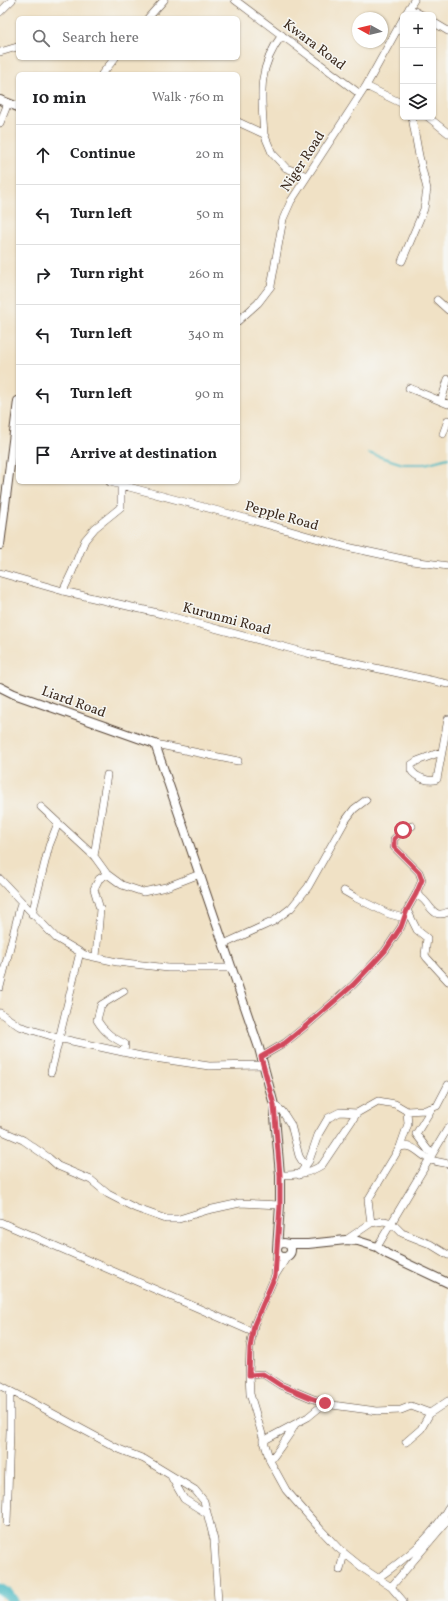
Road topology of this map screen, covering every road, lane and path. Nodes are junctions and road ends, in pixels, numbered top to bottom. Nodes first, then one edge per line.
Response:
1 (12, 0) edge
2 (164, 0) edge
3 (235, 0) edge
4 (414, 0) edge
5 (409, 8) junction
6 (0, 12) edge
7 (407, 12) edge
8 (416, 12) edge
9 (150, 16) edge
10 (400, 24) edge
11 (436, 24) edge
12 (448, 31) edge
13 (282, 35) junction
14 (16, 47) dead end
15 (0, 52) edge
16 (113, 60) edge
17 (104, 72) edge
18 (366, 86) junction
19 (360, 94) junction
20 (4, 101) edge
21 (400, 103) edge
22 (16, 105) edge
23 (412, 120) edge
24 (432, 120) edge
25 (0, 123) edge
26 (240, 123) edge
27 (448, 133) edge
28 (264, 134) junction
29 (307, 176) junction
30 (402, 262) dead end
31 (437, 300) dead end
32 (448, 310) edge
33 (240, 319) edge
34 (448, 379) edge
35 (409, 388) dead end
36 (441, 401) junction
37 (448, 404) edge
38 (448, 420) edge
39 (443, 434) dead end
40 (16, 438) edge
41 (15, 456) edge
42 (117, 484) edge
43 (121, 485) junction
44 (0, 545) edge
45 (448, 566) edge
46 (0, 573) edge
47 (63, 590) junction
48 (448, 684) edge
49 (0, 687) edge
50 (448, 719) edge
51 (155, 744) junction
52 (441, 752) junction
53 (238, 761) dead end
54 (108, 775) dead end
55 (366, 800) dead end
56 (41, 807) dead end
57 (58, 823) junction
58 (412, 826) dead end
59 (94, 856) junction
60 (106, 874) junction
61 (200, 874) junction
62 (0, 879) edge
63 (344, 891) dead end
64 (416, 894) junction
65 (22, 903) junction
66 (407, 910) junction
67 (448, 912) edge
68 (32, 914) junction
69 (404, 918) junction
70 (224, 944) junction
71 (80, 952) junction
72 (96, 957) junction
73 (232, 968) junction
74 (448, 981) edge
75 (0, 986) edge
76 (124, 991) dead end
77 (0, 1013) edge
78 (58, 1038) junction
79 (124, 1052) junction
80 (261, 1057) junction
81 (264, 1065) junction
82 (51, 1072) dead end
83 (448, 1085) edge
84 (274, 1105) junction
85 (432, 1108) junction
86 (408, 1111) junction
87 (357, 1112) junction
88 (448, 1128) edge
89 (0, 1130) edge
90 (445, 1140) edge
91 (400, 1147) junction
92 (431, 1156) junction
93 (448, 1164) edge
94 (305, 1166) junction
95 (280, 1175) junction
96 (299, 1175) junction
97 (280, 1206) junction
98 (0, 1222) edge
99 (371, 1223) junction
100 (392, 1223) junction
101 (279, 1225) junction
102 (346, 1240) junction
103 (286, 1244) junction
104 (308, 1244) junction
105 (377, 1247) junction
106 (277, 1251) junction
107 (289, 1254) junction
108 (448, 1255) edge
109 (275, 1276) junction
110 (448, 1283) edge
111 (253, 1332) junction
112 (249, 1375) junction
113 (0, 1385) edge
114 (10, 1390) junction
115 (448, 1402) edge
116 (325, 1403) junction
117 (430, 1413) junction
118 (295, 1424) junction
119 (263, 1441) junction
120 (406, 1442) dead end
121 (270, 1461) junction
122 (172, 1477) junction
123 (448, 1508) edge
124 (206, 1513) junction
125 (448, 1520) edge
126 (7, 1523) dead end
127 (344, 1553) junction
128 (340, 1570) dead end
129 (378, 1578) junction
130 (391, 1587) junction
131 (218, 1601) edge
132 (403, 1601) edge

1 - 6 street
2 - 9 street
3 - 13 street, Kwara Road
4 - 5 street
5 - 7 street
5 - 8 street
10 - 18 street, Niger Road
11 - 12 street
13 - 19 street, Kwara Road
13 - 28 street
14 - 15 street
16 - 17 street
18 - 19 street, Niger Road
18 - 21 street
19 - 29 street, Niger Road
20 - 22 street
20 - 25 street
23 - 30 street
24 - 27 street
26 - 28 street
28 - 29 street
29 - 33 street, Niger Road
31 - 32 street
34 - 36 street
35 - 36 street
36 - 37 street
38 - 39 street
40 - 41 street
41 - 44 street
42 - 43 street, Pepple Road
43 - 45 street, Pepple Road
43 - 47 street
46 - 47 street, Kurunmi Road
47 - 48 street, Kurunmi Road
49 - 51 street, Liard Road
50 - 52 street
51 - 53 street
51 - 61 street
52 - 52 street
54 - 59 street
55 - 70 street
56 - 57 street
57 - 59 street
57 - 68 street
58 - 64 street
59 - 60 street
60 - 61 street
60 - 72 street
61 - 70 street
62 - 65 street
63 - 69 street
64 - 66 street
64 - 67 street
65 - 68 street
65 - 75 street
66 - 69 street
66 - 74 street
68 - 71 street
69 - 80 street
70 - 73 street
71 - 72 street
71 - 78 street
72 - 73 street
73 - 80 street
76 - 79 street
77 - 78 street
78 - 79 street
78 - 82 street
79 - 81 street
80 - 81 street
81 - 84 street
83 - 85 street
84 - 94 street
84 - 95 street
85 - 86 street
85 - 92 street
86 - 87 street
86 - 91 street
87 - 94 street
87 - 96 street
88 - 90 street
89 - 97 street
90 - 92 street
91 - 92 street
91 - 99 street
92 - 93 street
92 - 100 street
94 - 96 street
95 - 96 street
95 - 97 street
97 - 101 street
98 - 111 street
99 - 100 street
99 - 102 street
100 - 105 street
100 - 108 street
101 - 103 street
101 - 106 street
102 - 104 street
102 - 105 street
103 - 104 street
103 - 106 street
103 - 107 street
104 - 107 street
105 - 110 street
106 - 107 street
106 - 109 street
107 - 109 street
109 - 111 street
111 - 112 street
112 - 116 street
112 - 119 street
113 - 114 street
114 - 122 street
114 - 126 street
115 - 117 street
116 - 117 street
116 - 118 street
117 - 120 street
118 - 119 street
118 - 121 street
119 - 121 street
121 - 127 street
122 - 124 street
122 - 124 street
123 - 129 street
124 - 131 street
125 - 130 street
127 - 128 street
127 - 129 street
129 - 130 street
130 - 132 street

